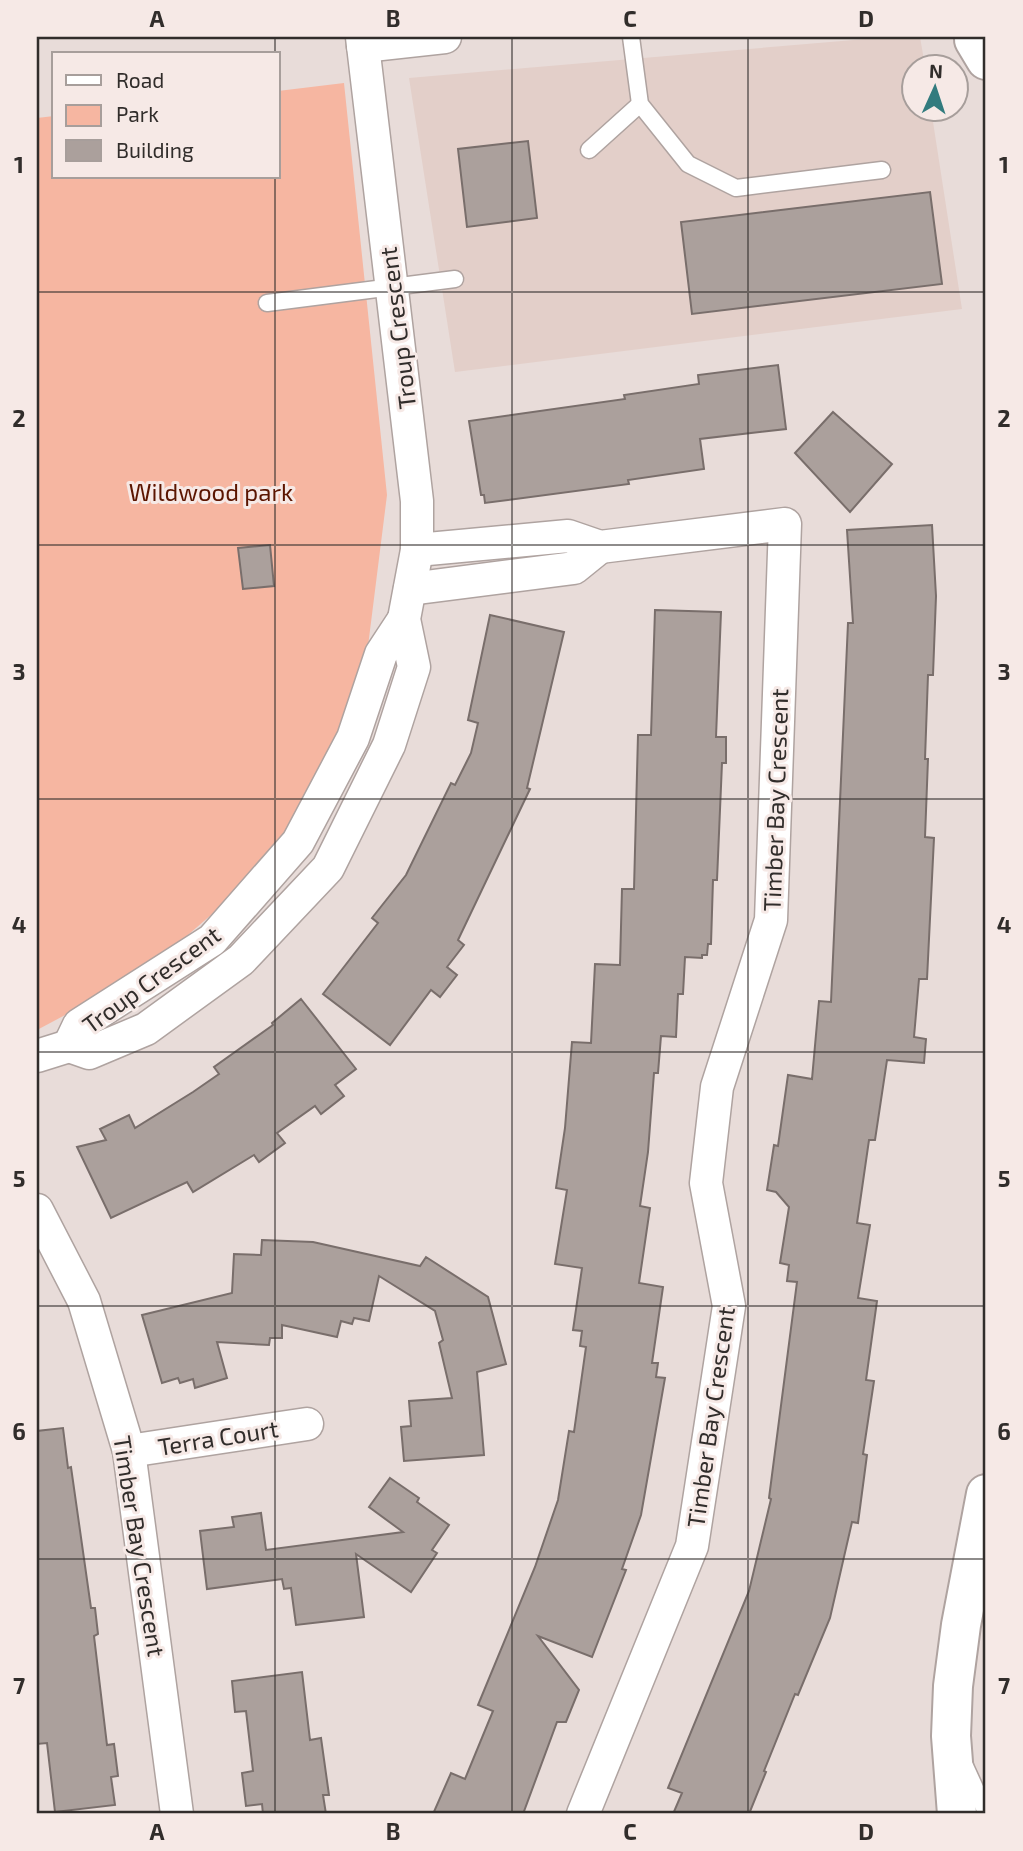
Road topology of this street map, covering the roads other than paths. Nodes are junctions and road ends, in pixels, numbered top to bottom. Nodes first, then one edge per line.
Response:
1 (445, 37) edge
2 (631, 37) edge
3 (363, 42) edge
4 (640, 104) junction
5 (589, 150) dead end
6 (882, 170) dead end
7 (454, 279) dead end
8 (392, 287) junction
9 (267, 303) dead end
10 (600, 547) junction
11 (417, 550) junction
12 (407, 604) junction
13 (37, 1056) edge
14 (37, 1210) edge
15 (307, 1424) dead end
16 (129, 1451) junction
17 (986, 1494) edge
18 (951, 1736) junction
19 (986, 1812) edge
20 (177, 1814) edge
21 (583, 1814) edge
22 (957, 1814) edge

1 - 3 street
2 - 4 lane
3 - 8 street, Troup Crescent
4 - 5 lane
4 - 6 lane
7 - 8 lane
8 - 9 lane
8 - 11 street, Troup Crescent
10 - 11 street, Timber Bay Crescent
10 - 12 street
10 - 21 street, Timber Bay Crescent
11 - 12 street, Troup Crescent
12 - 13 street, Troup Crescent
14 - 16 street, Timber Bay Crescent
15 - 16 street, Terra Court
16 - 20 street, Timber Bay Crescent
17 - 18 main road
18 - 19 lane
18 - 22 main road

